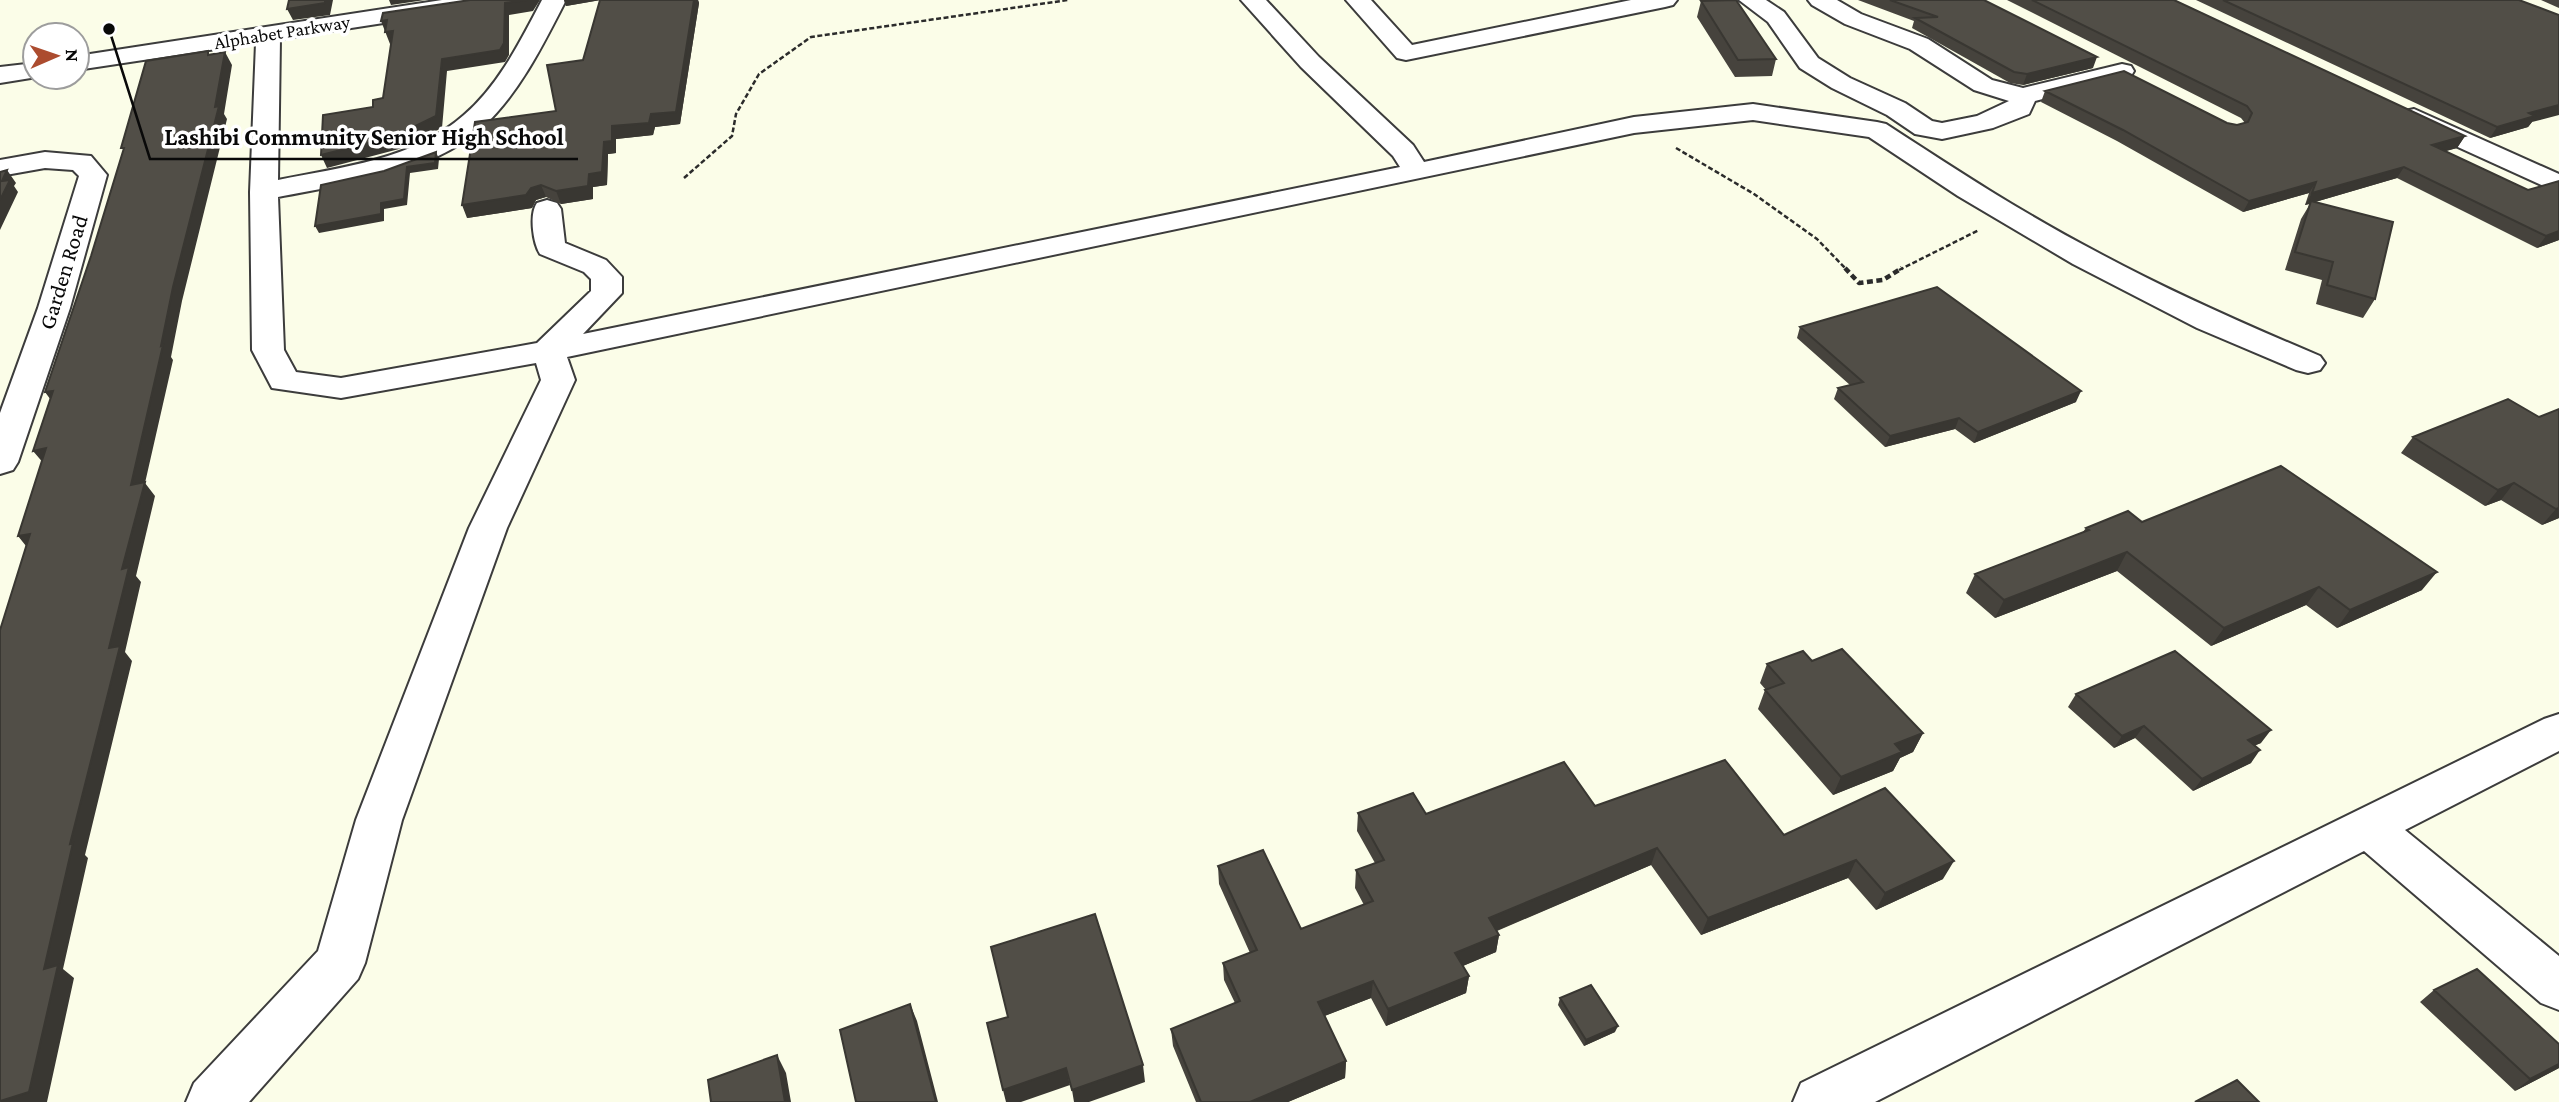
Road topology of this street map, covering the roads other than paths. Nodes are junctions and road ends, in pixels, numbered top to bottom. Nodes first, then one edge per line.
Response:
1 (487, 0) edge
2 (554, 0) edge
3 (1254, 0) edge
4 (1358, 0) edge
5 (1665, 0) edge
6 (1751, 0) edge
7 (1820, 0) edge
8 (268, 34) junction
9 (2087, 53) edge
10 (91, 62) edge
11 (2122, 71) junction
12 (21, 72) edge
13 (0, 75) edge
14 (2146, 83) edge
15 (2023, 96) junction
16 (2391, 106) edge
17 (0, 168) edge
18 (1417, 172) junction
19 (2559, 185) edge
20 (264, 192) junction
21 (547, 209) edge
22 (548, 351) junction
23 (2308, 363) dead end
24 (0, 462) edge
25 (2559, 731) edge
26 (2368, 827) junction
27 (2559, 987) edge
28 (213, 1102) edge
29 (1820, 1102) edge

1 - 8 street, Alphabet Parkway
2 - 20 street
3 - 18 street
4 - 5 street
6 - 15 street
7 - 15 street
8 - 10 street, Alphabet Parkway
8 - 20 street
9 - 11 street
11 - 14 street
11 - 15 street
12 - 13 street
16 - 19 street
17 - 24 street, Garden Road
18 - 22 street
18 - 23 street
20 - 22 street
21 - 22 street
22 - 28 street
25 - 26 street
26 - 27 street
26 - 29 street

